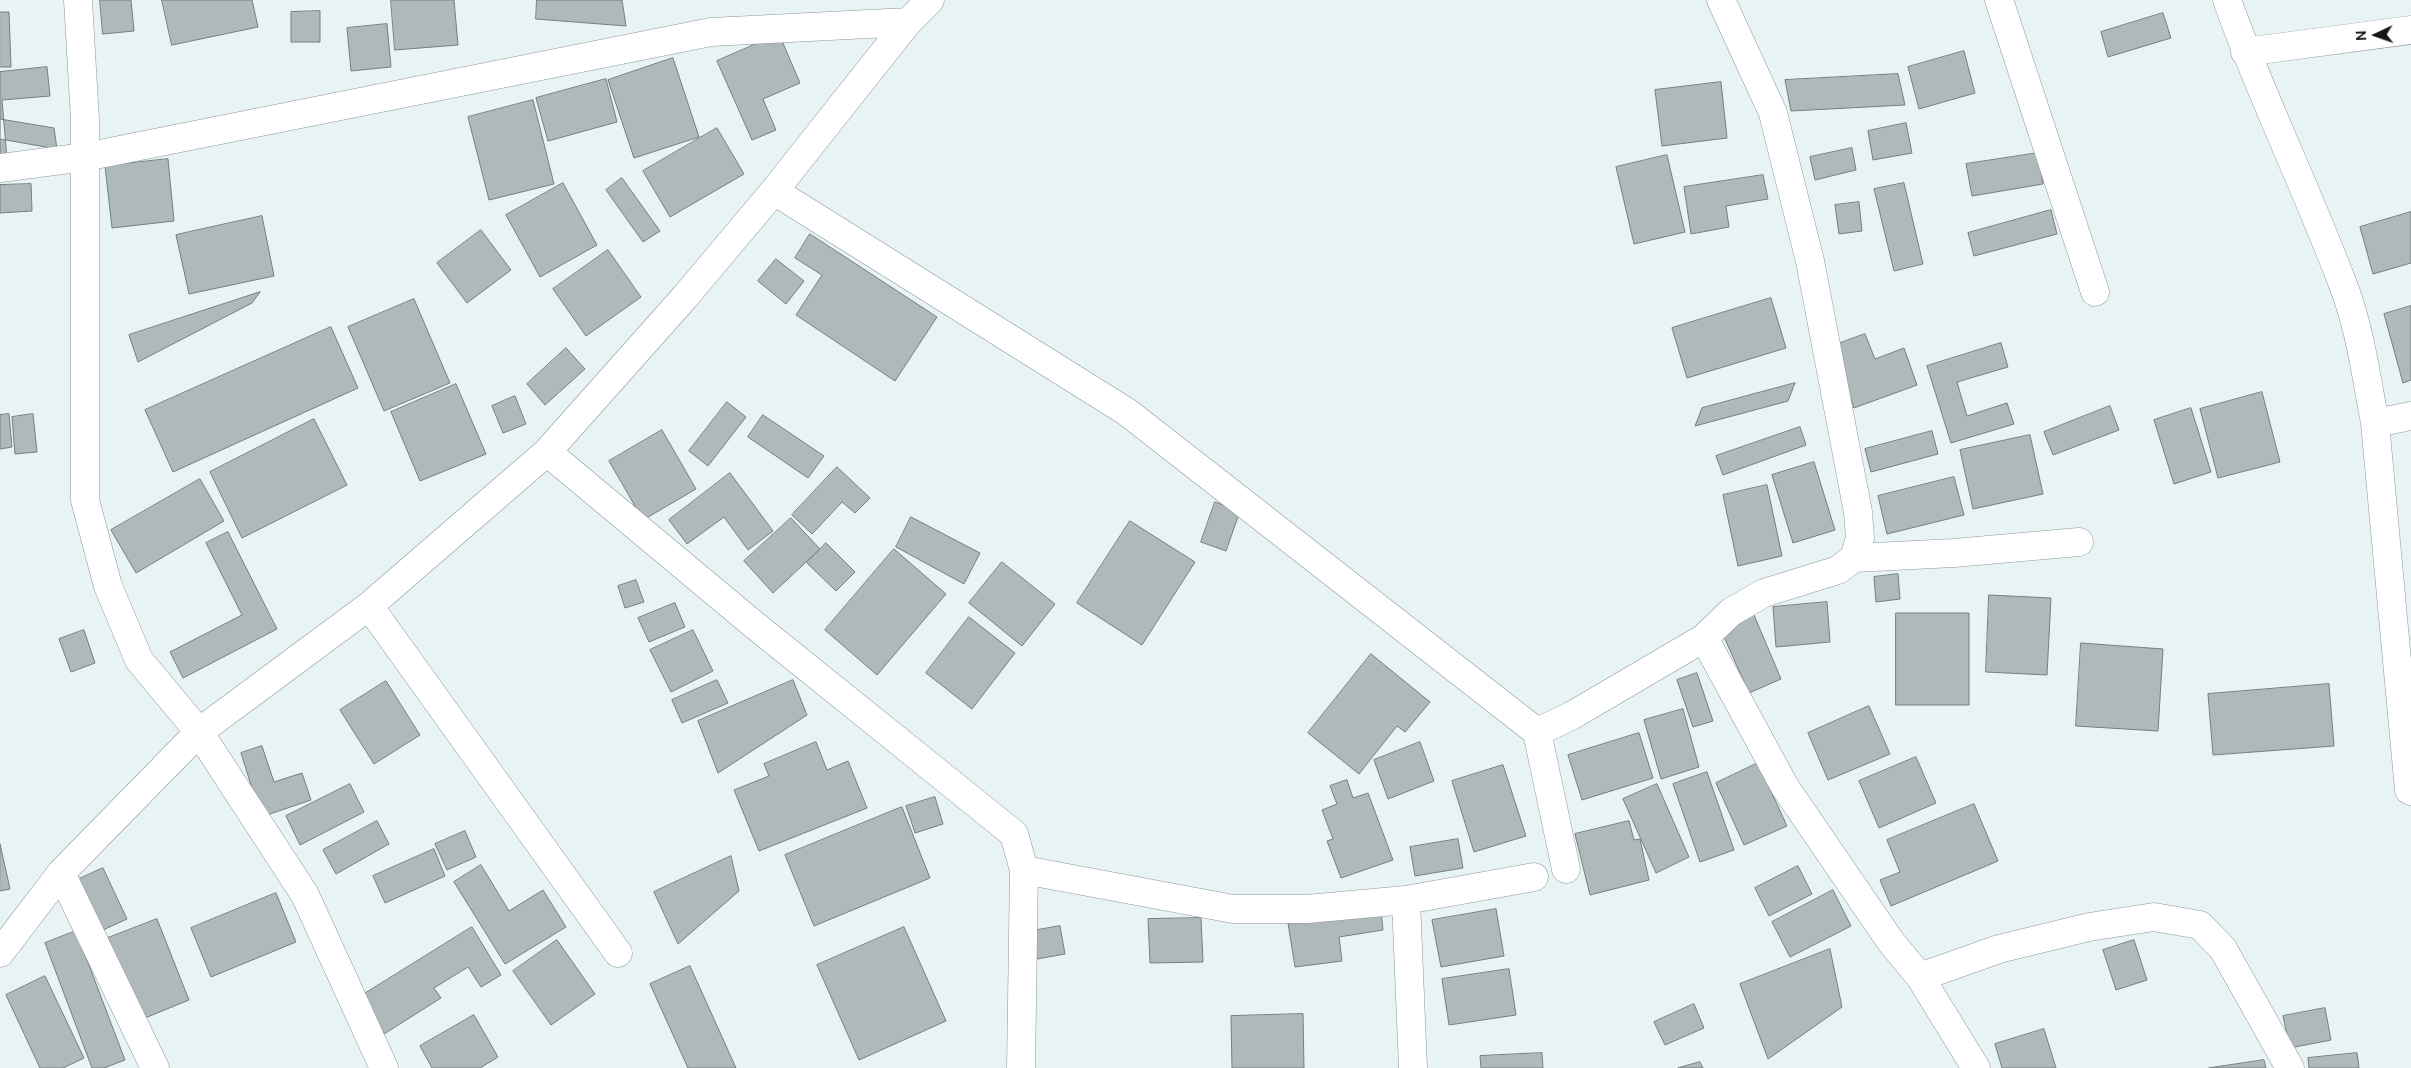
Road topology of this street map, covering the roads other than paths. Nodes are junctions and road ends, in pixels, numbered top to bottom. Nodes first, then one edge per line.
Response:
1 (78, 0) edge
2 (930, 0) edge
3 (1721, 0) edge
4 (1999, 0) edge
5 (2227, 0) edge
6 (908, 22) junction
7 (2411, 30) edge
8 (2245, 52) junction
9 (85, 157) junction
10 (0, 168) edge
11 (774, 191) junction
12 (2095, 292) dead end
13 (2411, 416) edge
14 (2375, 423) junction
15 (547, 452) junction
16 (2079, 542) dead end
17 (1854, 558) junction
18 (369, 606) junction
19 (1704, 638) junction
20 (198, 732) junction
21 (1537, 732) junction
22 (2411, 792) edge
23 (1566, 869) dead end
24 (1024, 870) junction
25 (61, 873) junction
26 (1534, 877) dead end
27 (1406, 900) junction
28 (0, 953) edge
29 (618, 953) dead end
30 (1920, 977) junction
31 (155, 1068) edge
32 (384, 1068) edge
33 (1022, 1068) edge
34 (1414, 1068) edge
35 (1976, 1068) edge
36 (2290, 1068) edge

1 - 9 street
2 - 6 street
3 - 17 street
4 - 12 street
5 - 8 street
6 - 9 street
6 - 11 street
7 - 8 street
8 - 14 street
9 - 10 street
9 - 20 street
11 - 15 street
11 - 21 street
13 - 14 street
14 - 22 street
15 - 18 street
15 - 24 street
16 - 17 street
17 - 19 street
18 - 20 street
18 - 29 street
19 - 21 street
19 - 30 street
20 - 25 street
20 - 32 street
21 - 23 street
24 - 27 street
24 - 33 street
25 - 28 street
25 - 31 street
26 - 27 street
27 - 34 street
30 - 35 street
30 - 36 street

